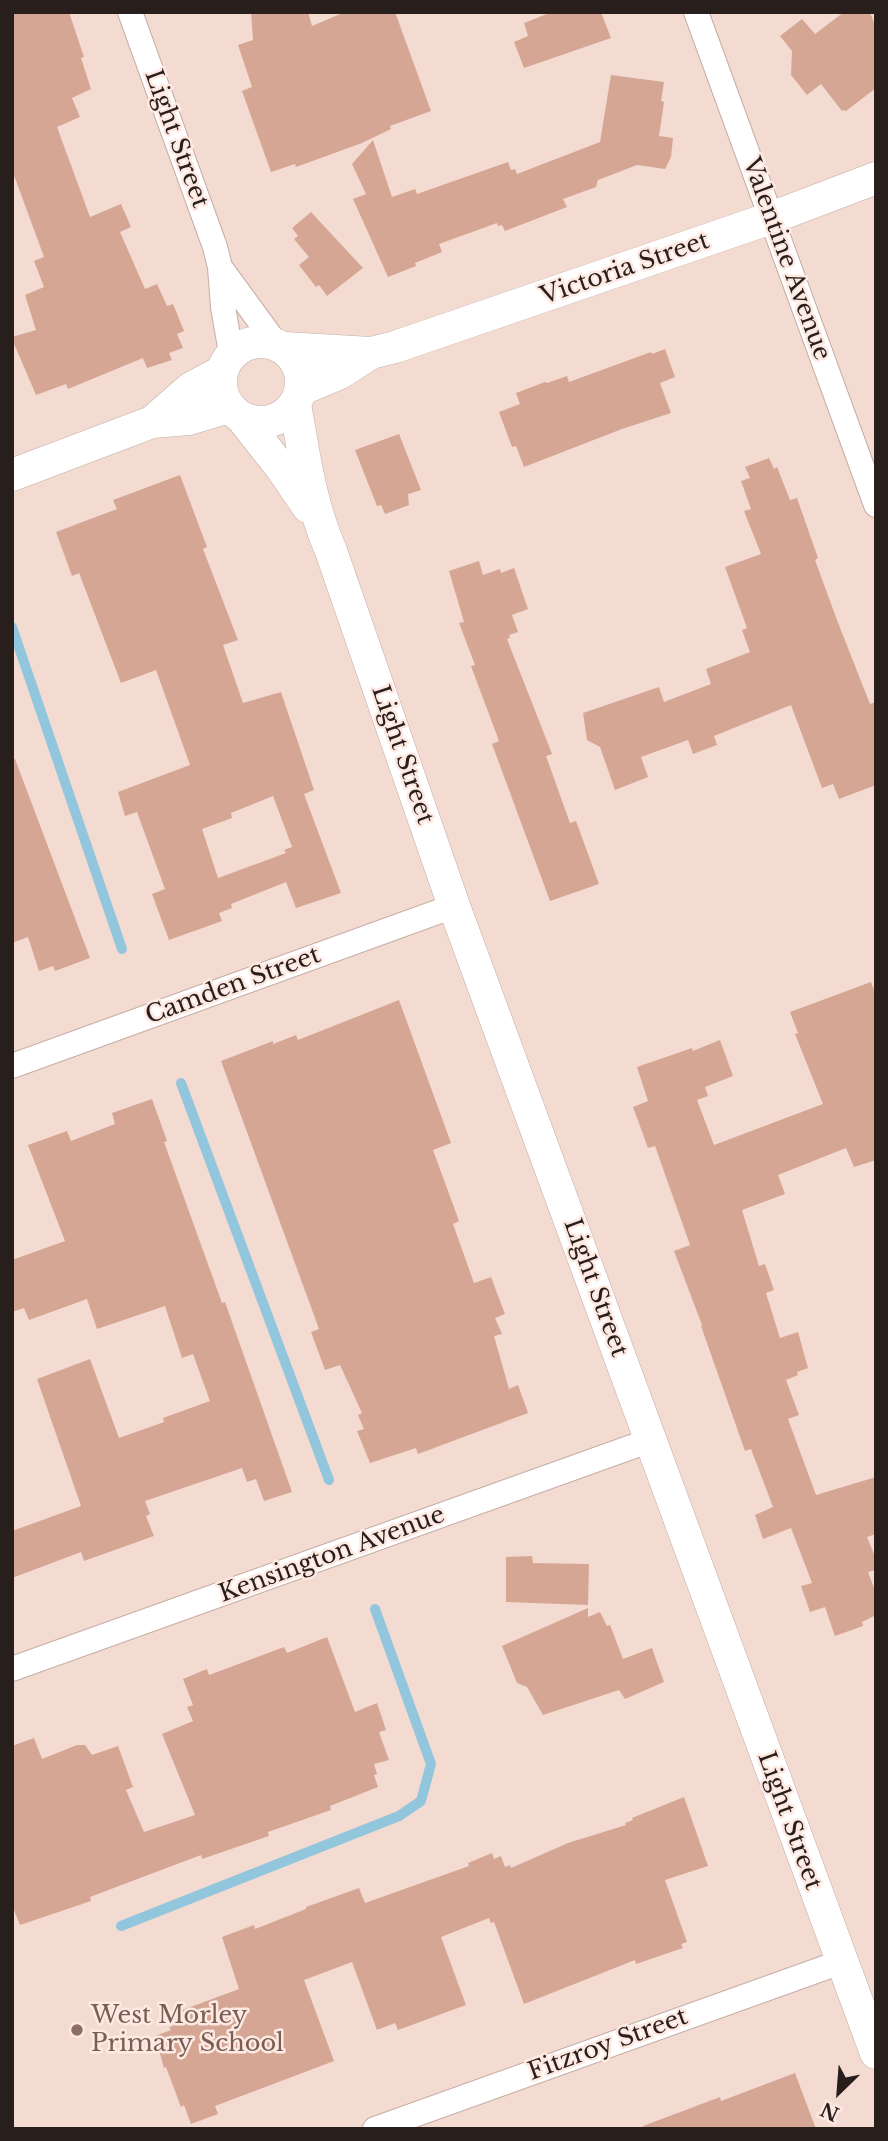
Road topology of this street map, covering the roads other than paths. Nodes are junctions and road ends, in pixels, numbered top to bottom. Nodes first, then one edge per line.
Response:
1 (131, 12) edge
2 (696, 12) edge
3 (876, 178) edge
4 (771, 218) junction
5 (220, 267) junction
6 (281, 347) junction
7 (371, 353) junction
8 (226, 362) junction
9 (298, 397) junction
10 (235, 412) junction
11 (152, 422) junction
12 (12, 475) edge
13 (876, 505) edge
14 (318, 522) junction
15 (454, 906) junction
16 (12, 1066) edge
17 (651, 1440) junction
18 (12, 1670) edge
19 (841, 1962) junction
20 (876, 2053) edge
21 (375, 2129) edge

1 - 5 street, Light Street
2 - 4 street, Valentine Avenue
3 - 4 street, Victoria Street
4 - 7 street, Victoria Street
4 - 13 street, Valentine Avenue
5 - 6 street, Light Street
5 - 8 street, Light Street
6 - 7 street, Victoria Street
6 - 8 street
6 - 9 street
7 - 9 street, Victoria Street
8 - 10 street
8 - 11 street
9 - 10 street
9 - 14 street, Light Street
10 - 11 street
10 - 14 street, Light Street
11 - 12 street
14 - 15 street, Light Street
15 - 16 street, Camden Street
15 - 17 street, Light Street
17 - 18 street, Kensington Avenue
17 - 19 street, Light Street
19 - 20 street, Light Street
19 - 21 street, Fitzroy Street

